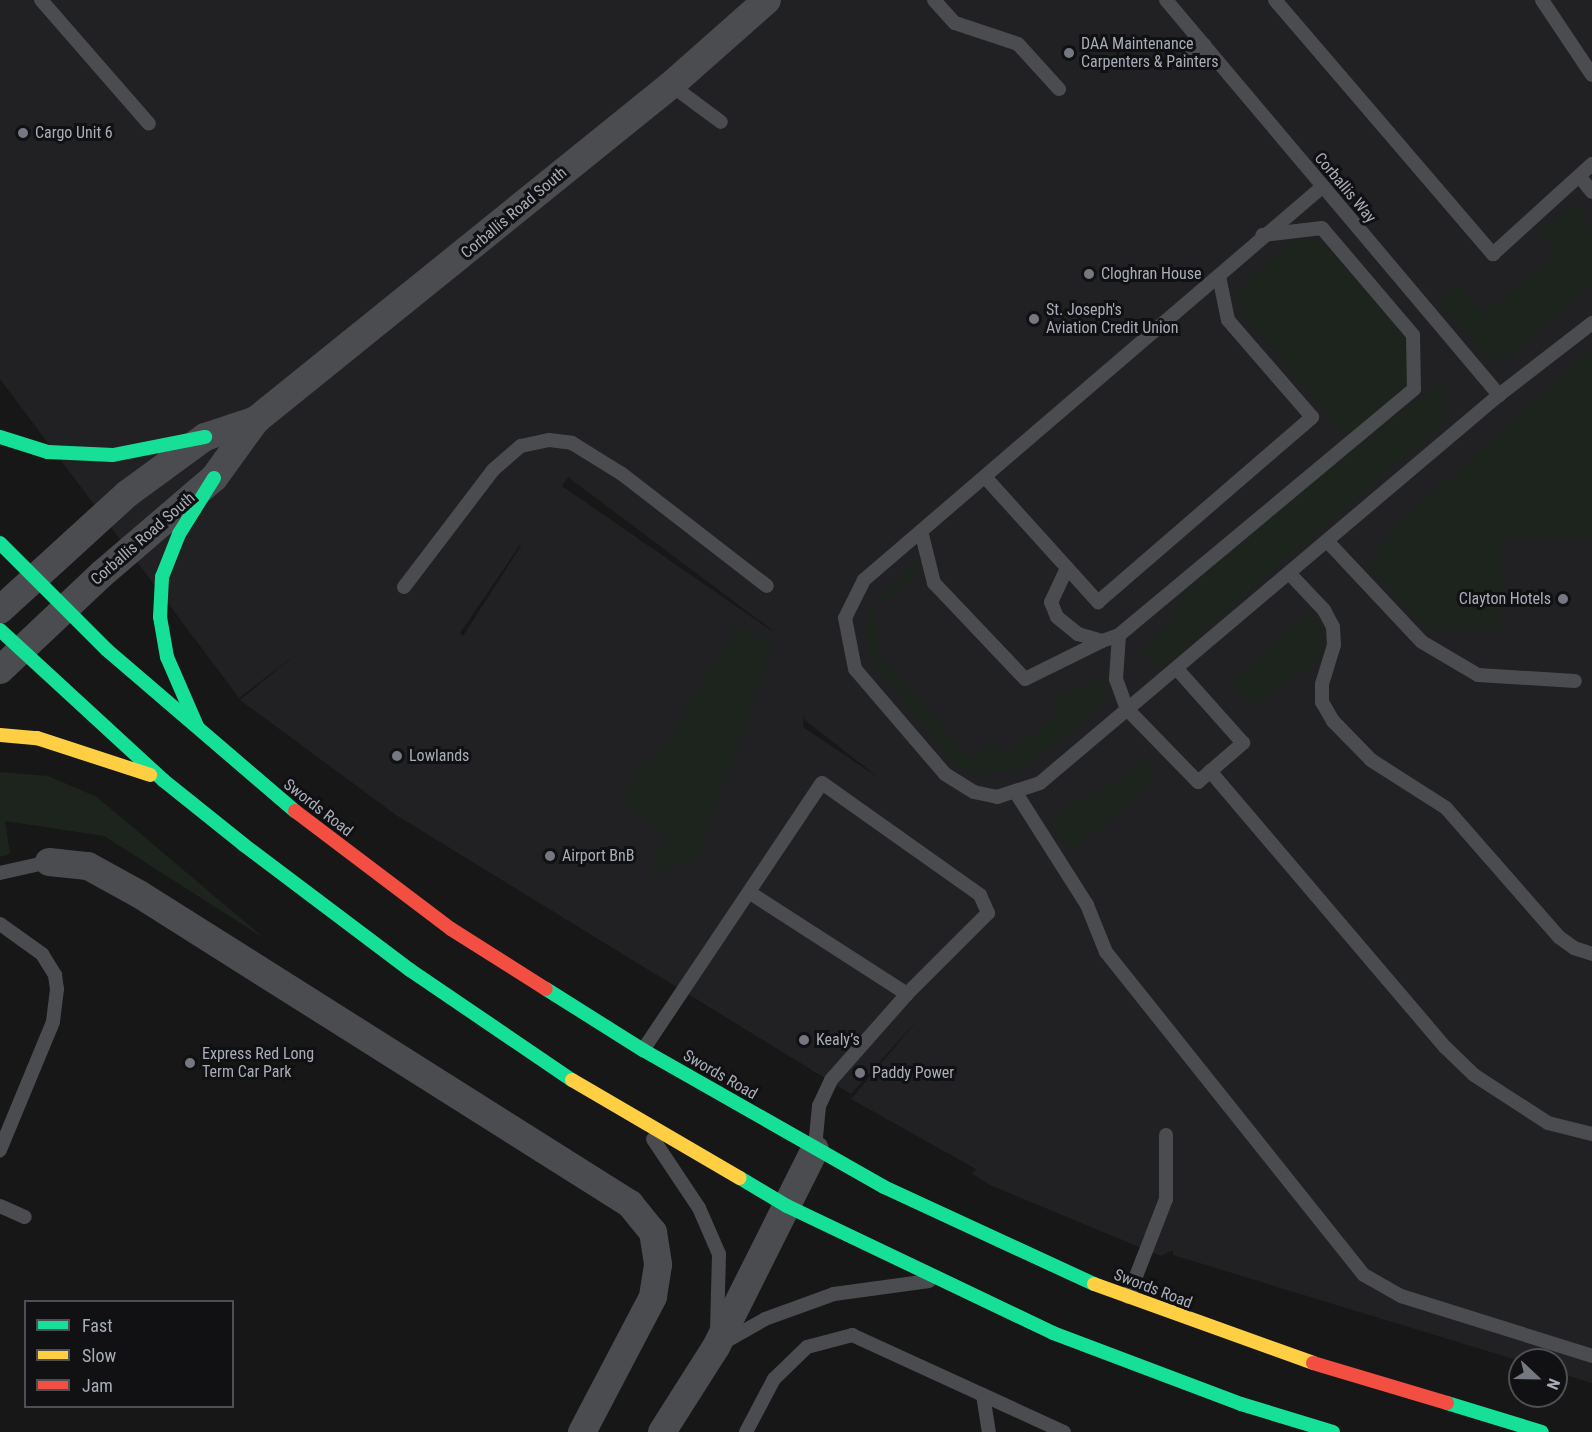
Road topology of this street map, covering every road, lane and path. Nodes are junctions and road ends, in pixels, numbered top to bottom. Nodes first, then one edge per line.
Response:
1 (41, 0) edge
2 (767, 0) edge
3 (934, 0) edge
4 (1166, 0) edge
5 (1275, 0) edge
6 (1542, 0) edge
7 (1204, 45) junction
8 (1183, 63) dead end
9 (1592, 75) edge
10 (670, 85) junction
11 (1059, 89) dead end
12 (721, 122) dead end
13 (149, 124) dead end
14 (1592, 164) edge
15 (1580, 177) junction
16 (1322, 187) junction
17 (1592, 192) edge
18 (1262, 235) junction
19 (1219, 276) junction
20 (1592, 323) edge
21 (1499, 395) junction
22 (256, 420) junction
23 (205, 436) junction
24 (0, 437) edge
25 (985, 477) junction
26 (214, 478) junction
27 (921, 531) junction
28 (1328, 542) junction
29 (0, 543) edge
30 (1067, 568) junction
31 (1290, 574) junction
32 (34, 577) junction
33 (767, 586) dead end
34 (404, 587) dead end
35 (64, 608) junction
36 (0, 610) edge
37 (0, 630) edge
38 (1119, 635) junction
39 (1102, 641) junction
40 (20, 650) junction
41 (0, 670) edge
42 (1178, 670) junction
43 (1575, 681) dead end
44 (1127, 709) junction
45 (0, 735) edge
46 (201, 735) junction
47 (1210, 771) junction
48 (163, 780) junction
49 (1016, 793) junction
50 (49, 862) joint
51 (0, 873) edge
52 (749, 892) junction
53 (0, 924) edge
54 (1592, 954) edge
55 (907, 994) junction
56 (643, 1050) junction
57 (640, 1120) junction
58 (1592, 1134) edge
59 (1166, 1135) dead end
60 (815, 1149) junction
61 (0, 1150) edge
62 (0, 1206) edge
63 (787, 1206) junction
64 (26, 1217) dead end
65 (940, 1280) junction
66 (1128, 1297) junction
67 (716, 1347) junction
68 (1592, 1356) edge
69 (983, 1395) junction
70 (582, 1432) edge
71 (662, 1432) edge
72 (746, 1432) edge
73 (990, 1432) edge
74 (1064, 1432) edge
75 (1333, 1432) edge
76 (1542, 1432) edge

1 - 13 lane
2 - 10 street, Corballis Road South
3 - 11 lane
4 - 7 lane, Corballis Way
5 - 15 lane
6 - 9 lane
7 - 8 lane
7 - 16 lane, Corballis Way
10 - 12 lane
10 - 22 street, Corballis Road South
14 - 15 lane
15 - 17 lane
16 - 18 lane
16 - 21 lane, Corballis Way
18 - 19 lane
18 - 38 lane
19 - 25 lane
19 - 30 lane
20 - 21 lane
21 - 28 lane
22 - 23 street, Corballis Road South
22 - 26 street, Corballis Road South
23 - 24 main road
23 - 32 street, Corballis Road South
25 - 27 lane
25 - 30 lane
26 - 35 street, Corballis Road South
26 - 46 main road
27 - 39 lane
27 - 49 lane
28 - 31 lane
28 - 43 lane
29 - 32 main road, Swords Road
30 - 39 lane
31 - 42 lane
31 - 54 lane
32 - 35 main road, Swords Road
32 - 36 street, Corballis Road South
33 - 34 lane
35 - 40 street, Corballis Road South
35 - 46 main road, Swords Road
37 - 40 main road
38 - 39 lane
38 - 44 lane
40 - 41 street, Corballis Road South
40 - 48 main road
42 - 44 lane
42 - 47 lane
44 - 47 lane
44 - 49 lane
45 - 48 main road
46 - 56 main road, Swords Road
47 - 58 lane
48 - 57 main road
49 - 68 lane
50 - 51 lane
50 - 70 street
52 - 55 lane
52 - 55 lane
52 - 56 lane
53 - 61 lane
55 - 60 lane
56 - 60 main road, Swords Road
57 - 63 main road
57 - 67 lane
59 - 66 lane
60 - 63 street
60 - 66 main road, Swords Road
62 - 64 lane
63 - 65 main road
63 - 67 street
65 - 67 lane
65 - 75 main road
66 - 76 main road, Swords Road
67 - 71 street
69 - 72 lane
69 - 73 lane
69 - 74 lane

